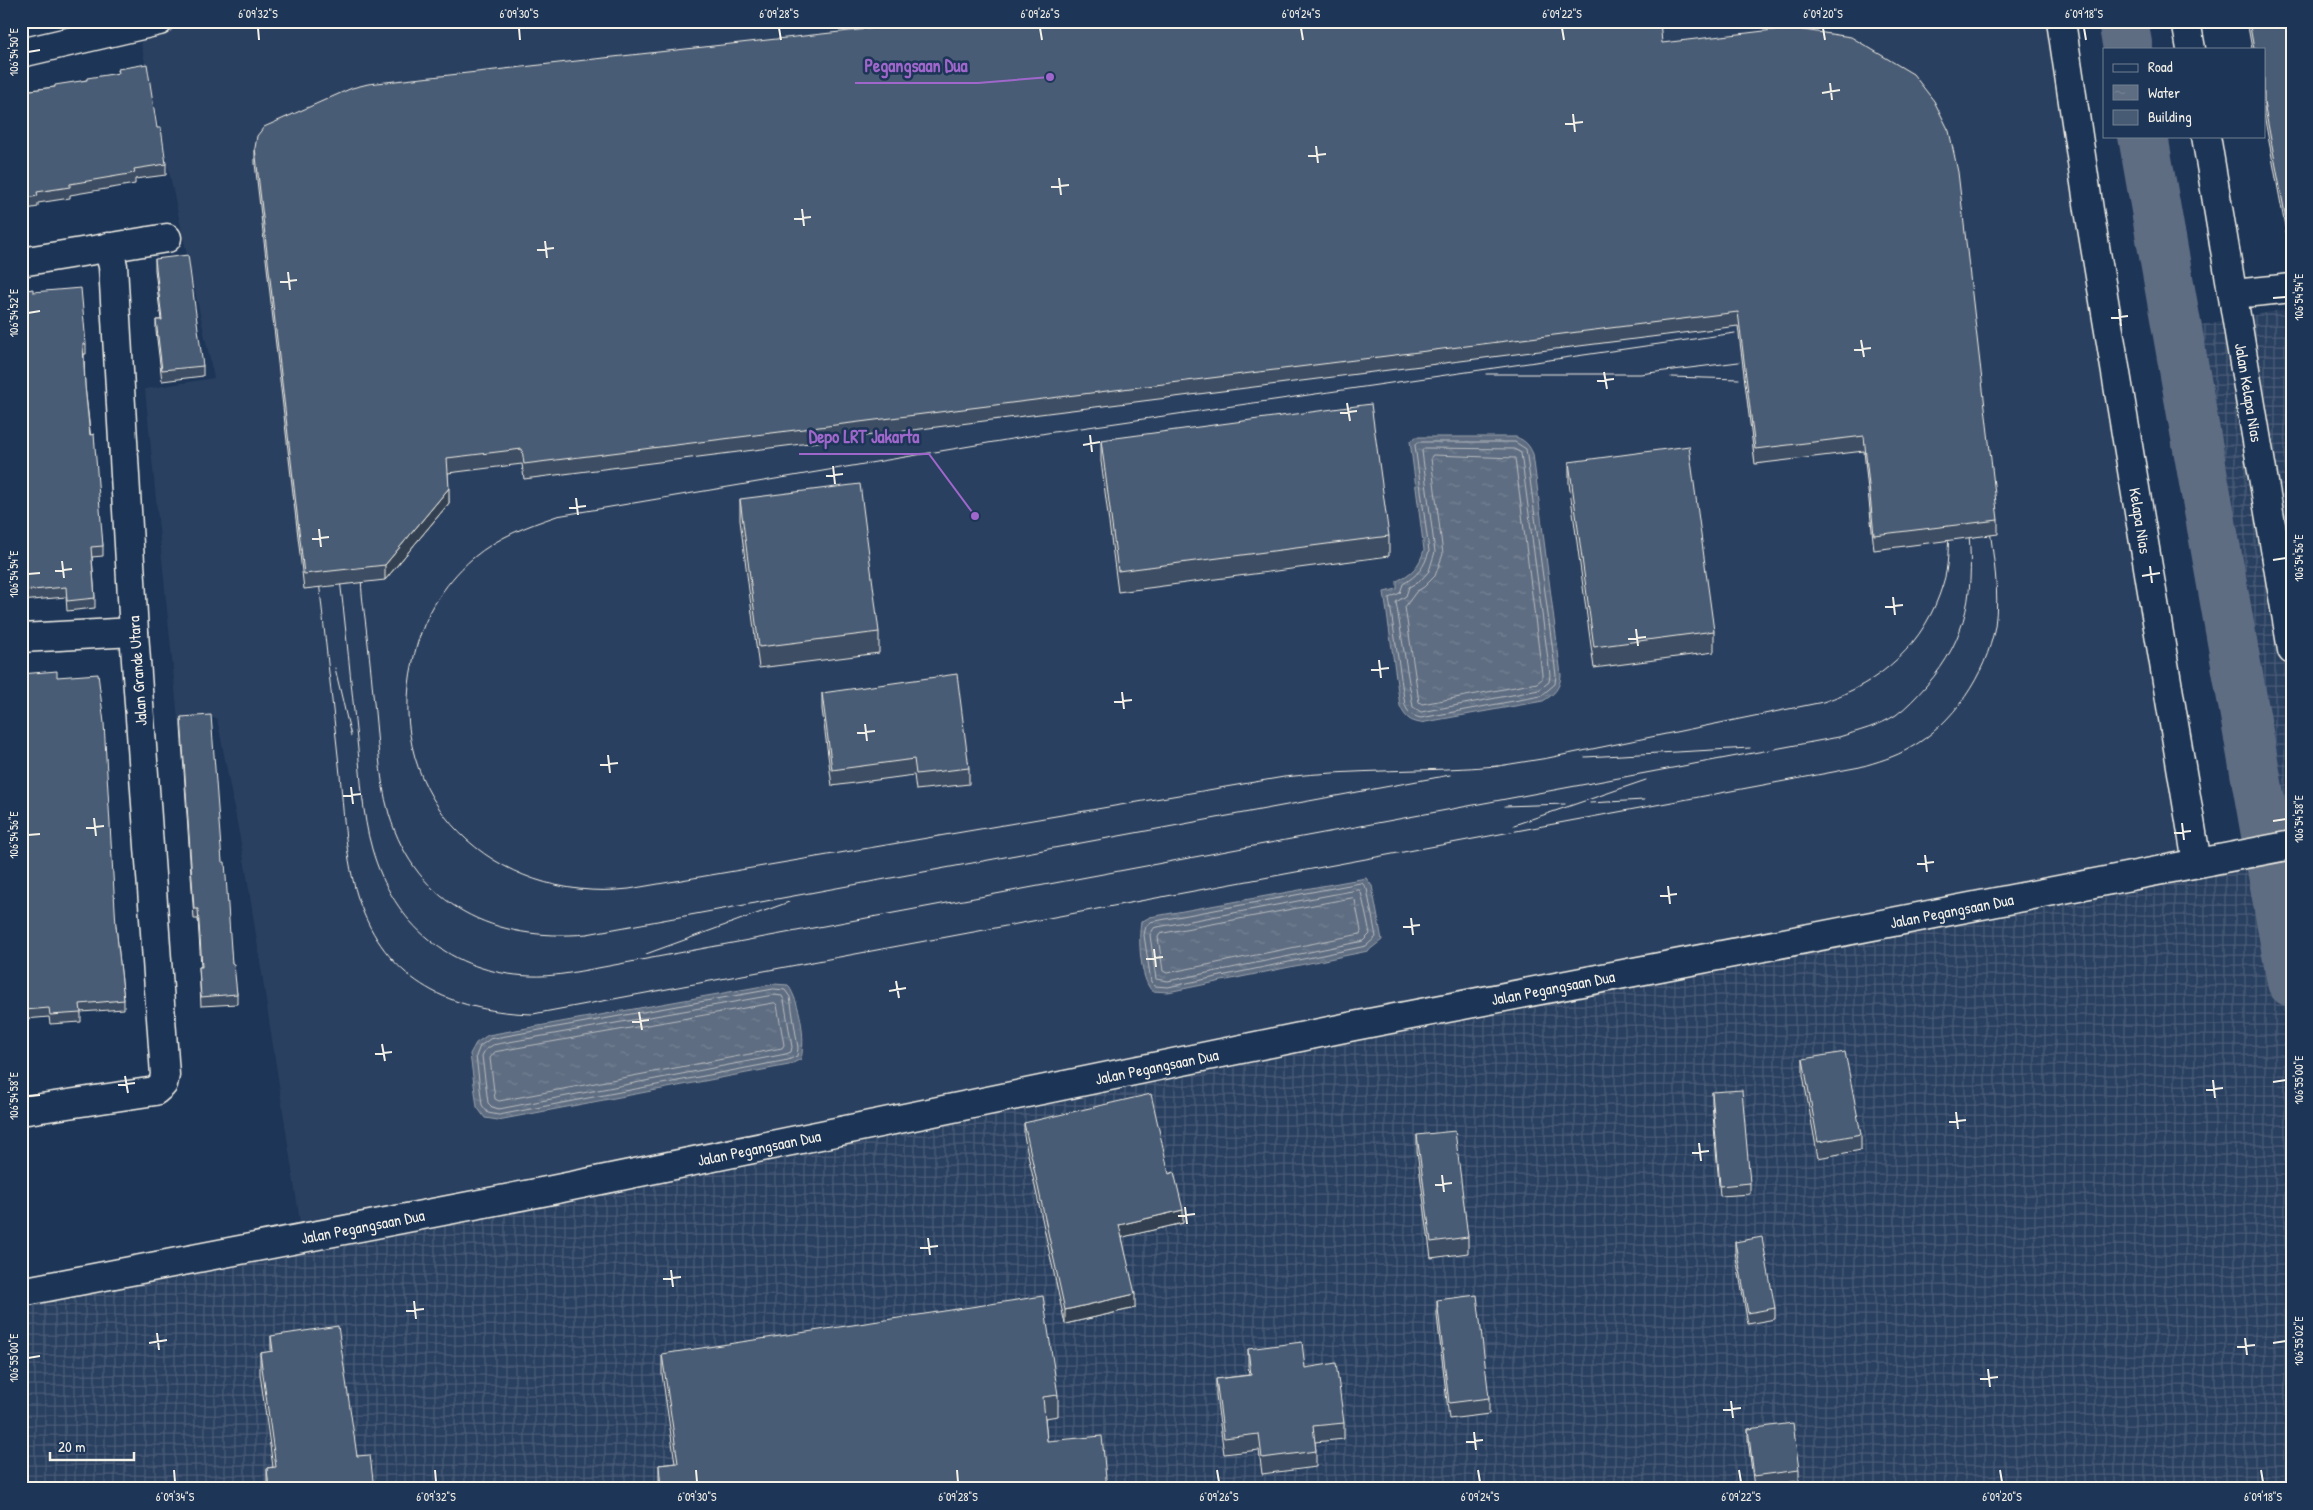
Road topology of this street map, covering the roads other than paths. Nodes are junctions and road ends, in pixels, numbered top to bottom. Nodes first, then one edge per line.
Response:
1 (159, 21) edge
2 (2061, 21) edge
3 (2186, 21) edge
4 (2191, 48) edge
5 (21, 53) edge
6 (2206, 138) edge
7 (167, 238) dead end
8 (108, 248) junction
9 (21, 262) edge
10 (2292, 288) edge
11 (2234, 294) junction
12 (134, 632) junction
13 (21, 638) edge
14 (2292, 650) edge
15 (2292, 845) edge
16 (2208, 861) junction
17 (21, 1110) edge
18 (21, 1292) edge

1 - 5 street
2 - 16 street, Kelapa Nias
3 - 4 street
6 - 11 street, Jalan Kelapa Nias
7 - 8 street
8 - 9 street
8 - 12 street, Jalan Grande Utara
10 - 11 street
11 - 14 street, Jalan Kelapa Nias
12 - 13 street
12 - 17 street, Jalan Grande Utara
15 - 16 street, Jalan Pegangsaan Dua
16 - 18 street, Jalan Pegangsaan Dua

